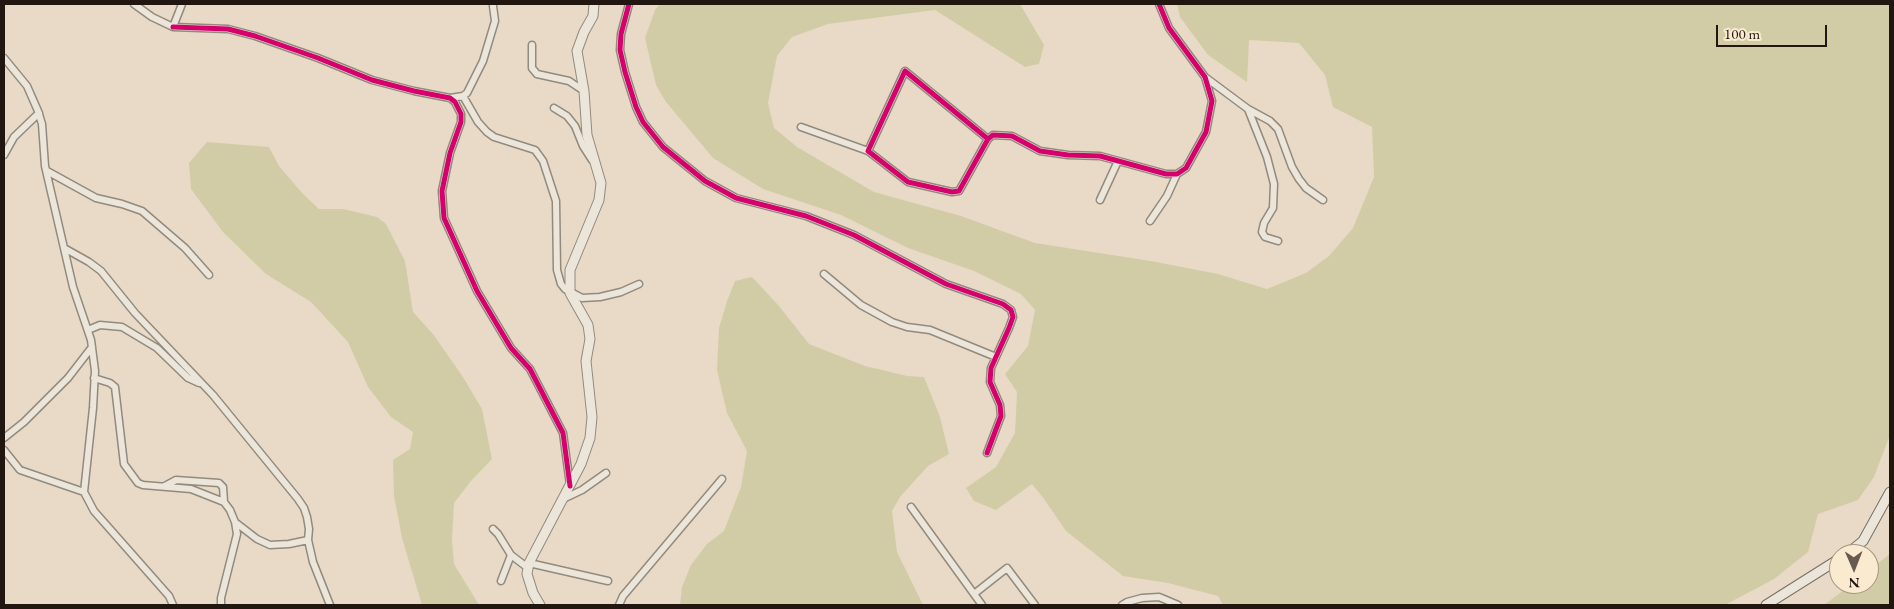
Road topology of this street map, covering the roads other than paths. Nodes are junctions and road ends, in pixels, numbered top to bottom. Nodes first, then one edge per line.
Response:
1 (134, 4) edge
2 (182, 4) edge
3 (594, 4) edge
4 (629, 4) edge
5 (1159, 4) edge
6 (493, 6) dead end
7 (173, 27) junction
8 (532, 45) dead end
9 (4, 58) edge
10 (1205, 77) junction
11 (584, 91) junction
12 (463, 96) junction
13 (450, 98) junction
14 (554, 108) dead end
15 (1248, 109) junction
16 (39, 113) junction
17 (801, 127) dead end
18 (988, 140) junction
19 (868, 151) junction
20 (4, 155) edge
21 (1118, 161) junction
22 (597, 167) junction
23 (47, 171) junction
24 (1177, 174) junction
25 (1100, 200) dead end
26 (1323, 200) dead end
27 (1150, 221) dead end
28 (1278, 241) dead end
29 (64, 248) junction
30 (824, 274) dead end
31 (209, 275) dead end
32 (639, 284) dead end
33 (570, 293) junction
34 (88, 330) junction
35 (92, 348) junction
36 (996, 357) junction
37 (94, 378) junction
38 (203, 384) junction
39 (4, 438) edge
40 (4, 450) edge
41 (987, 453) dead end
42 (606, 473) dead end
43 (722, 479) dead end
44 (570, 486) junction
45 (163, 487) junction
46 (84, 492) junction
47 (1890, 492) edge
48 (563, 499) junction
49 (224, 502) junction
50 (911, 507) dead end
51 (235, 522) junction
52 (493, 529) dead end
53 (308, 540) junction
54 (1859, 544) edge
55 (511, 555) junction
56 (529, 565) junction
57 (1829, 565) edge
58 (501, 581) dead end
59 (608, 581) dead end
60 (974, 594) junction
61 (173, 605) edge
62 (221, 605) edge
63 (330, 605) edge
64 (540, 605) edge
65 (619, 605) edge
66 (982, 605) edge
67 (1035, 605) edge
68 (1122, 605) edge
69 (1178, 605) edge
70 (1766, 605) edge

1 - 7 street
2 - 7 street
3 - 11 street
4 - 36 street
5 - 10 street
6 - 12 street
7 - 13 street
8 - 11 street
9 - 16 street
10 - 15 street
10 - 24 street
11 - 22 street
12 - 13 street
12 - 33 street
13 - 44 street
14 - 22 street
15 - 26 street
15 - 28 street
16 - 20 street
16 - 23 street
17 - 19 street
18 - 19 street
18 - 19 street
18 - 21 street
21 - 24 street
21 - 25 street
22 - 33 street
23 - 29 street
23 - 31 street
24 - 27 street
29 - 34 street
29 - 38 street
30 - 36 street
32 - 33 street
33 - 44 street
34 - 35 street
34 - 38 street
35 - 37 street
35 - 39 street
36 - 41 street
37 - 45 street
37 - 46 street
38 - 53 street
40 - 46 street
42 - 48 street
43 - 65 street
44 - 48 street
45 - 49 street
45 - 49 street
46 - 61 street
47 - 54 street
48 - 56 street
49 - 51 street
50 - 60 street
51 - 53 street
51 - 62 street
52 - 55 street
53 - 63 street
55 - 56 street
55 - 58 street
56 - 59 street
56 - 64 street
57 - 70 street
60 - 66 street
60 - 67 street
68 - 69 street

